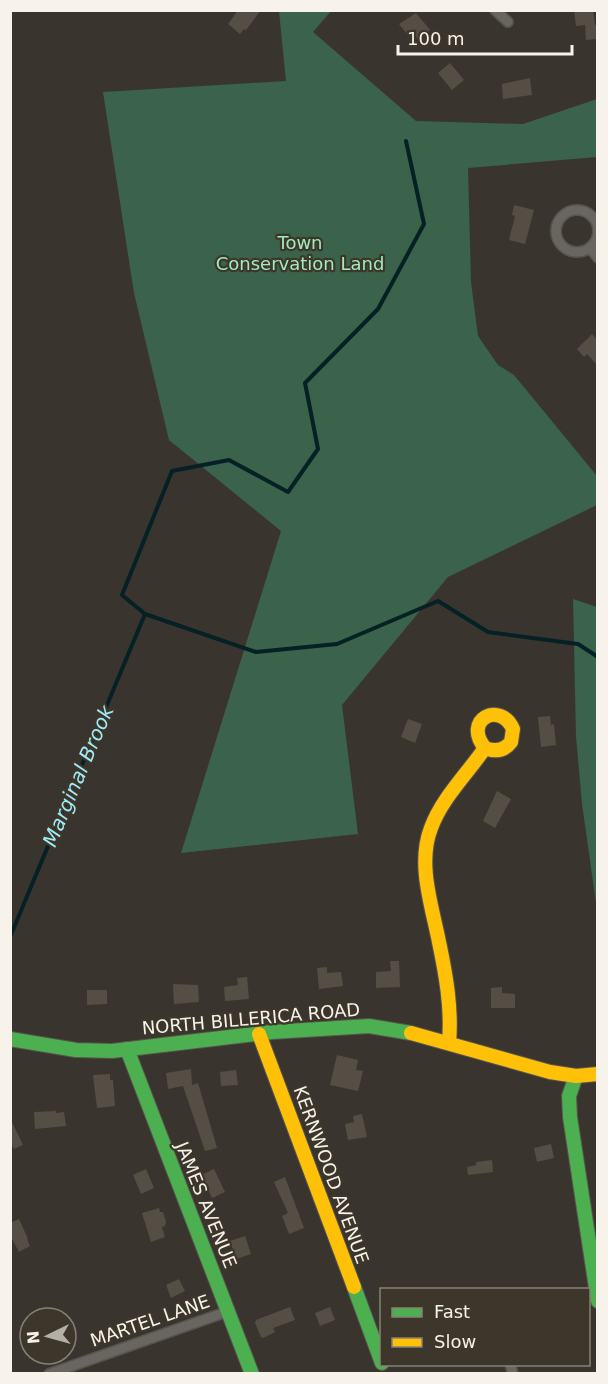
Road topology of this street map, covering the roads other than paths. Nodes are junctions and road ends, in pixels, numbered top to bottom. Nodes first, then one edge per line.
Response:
1 (495, 10) edge
2 (508, 22) dead end
3 (590, 248) junction
4 (597, 258) edge
5 (485, 748) dead end
6 (259, 1034) junction
7 (10, 1039) edge
8 (449, 1043) junction
9 (127, 1049) junction
10 (597, 1074) edge
11 (576, 1076) junction
12 (597, 1301) edge
13 (229, 1311) junction
14 (380, 1359) edge
15 (49, 1374) edge
16 (252, 1374) edge

1 - 2 street
3 - 3 street
3 - 4 street
5 - 8 street
6 - 8 street, NORTH BILLERICA ROAD
6 - 9 street, NORTH BILLERICA ROAD
6 - 14 street, KERNWOOD AVENUE
7 - 9 street, NORTH BILLERICA ROAD
8 - 11 street, NORTH BILLERICA ROAD
9 - 13 street, JAMES AVENUE
10 - 11 street, NORTH BILLERICA ROAD
11 - 12 street
13 - 15 street, MARTEL LANE
13 - 16 street, JAMES AVENUE

